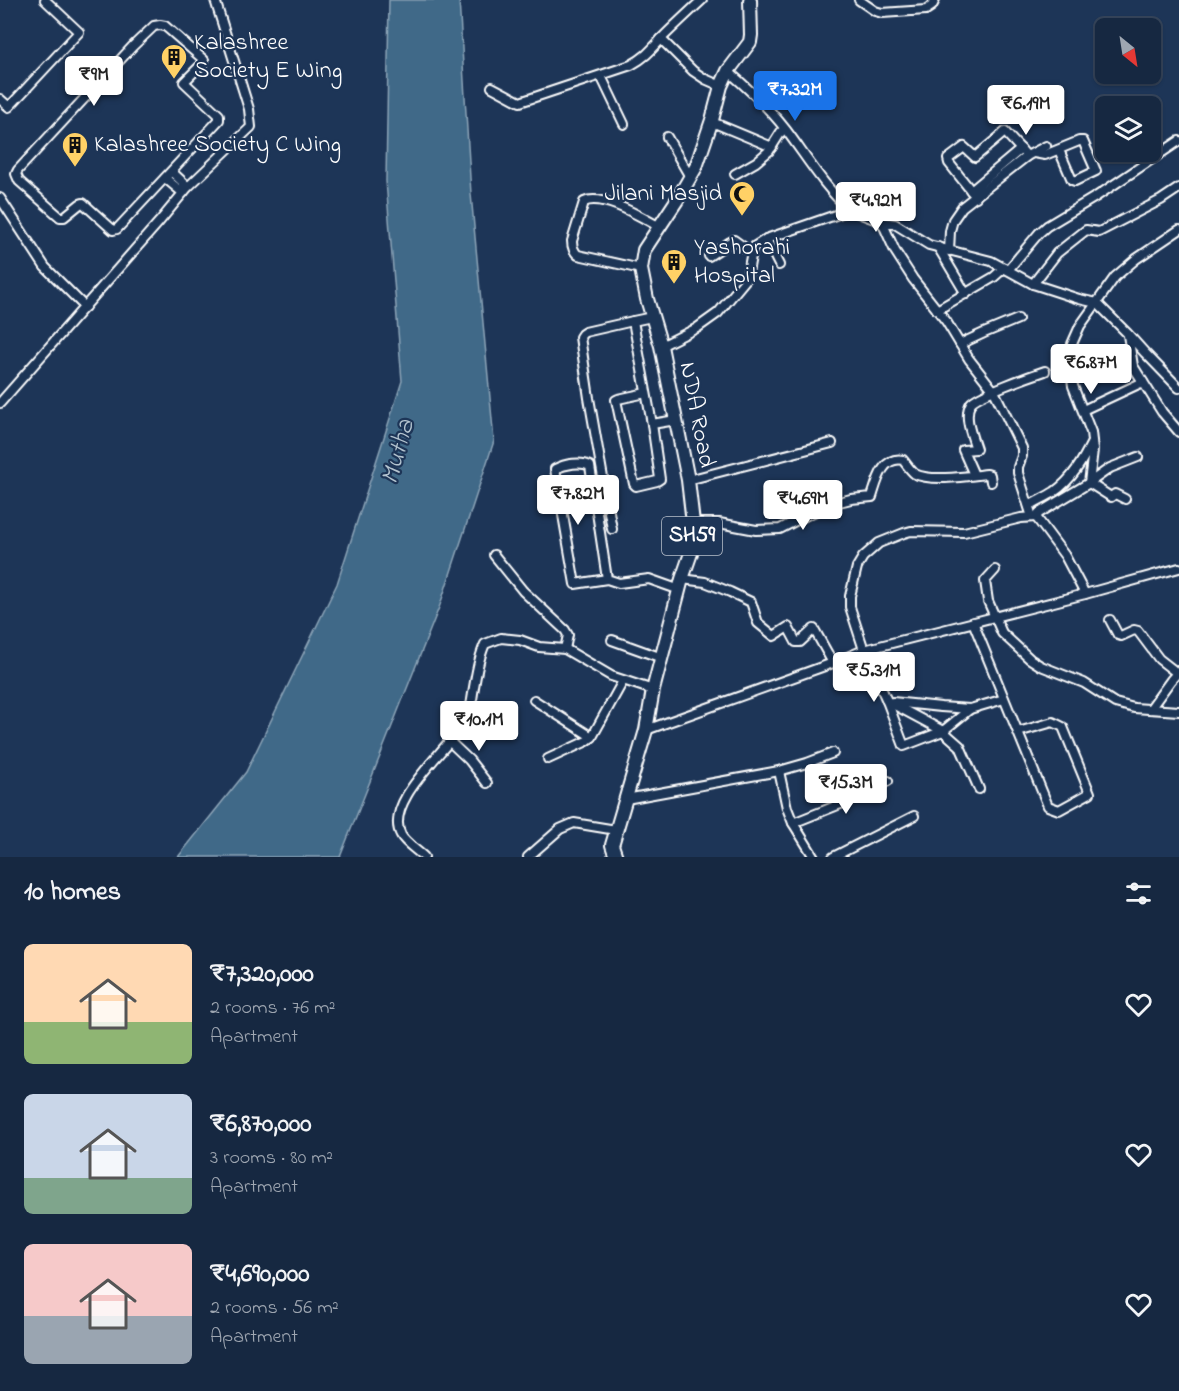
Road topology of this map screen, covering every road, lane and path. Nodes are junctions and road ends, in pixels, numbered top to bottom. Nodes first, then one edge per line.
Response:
1 (45, 0) edge
2 (215, 0) edge
3 (702, 0) edge
4 (744, 0) edge
5 (750, 0) edge
6 (859, 0) edge
7 (935, 0) edge
8 (750, 16) junction
9 (661, 39) junction
10 (728, 71) junction
11 (601, 76) junction
12 (721, 86) junction
13 (492, 87) dead end
14 (0, 99) edge
15 (711, 122) junction
16 (624, 124) dead end
17 (781, 132) dead end
18 (667, 137) dead end
19 (1179, 141) edge
20 (1046, 146) dead end
21 (772, 147) junction
22 (1059, 150) junction
23 (1027, 152) junction
24 (172, 171) junction
25 (735, 174) dead end
26 (690, 177) junction
27 (165, 178) junction
28 (1179, 188) edge
29 (185, 190) junction
30 (973, 194) junction
31 (0, 198) edge
32 (850, 210) junction
33 (663, 222) junction
34 (882, 222) junction
35 (1179, 230) edge
36 (766, 239) junction
37 (938, 247) junction
38 (949, 250) junction
39 (752, 253) junction
40 (709, 256) dead end
41 (779, 265) dead end
42 (641, 269) junction
43 (1006, 269) junction
44 (1033, 284) junction
45 (966, 294) junction
46 (1097, 303) junction
47 (85, 307) junction
48 (937, 310) junction
49 (652, 316) junction
50 (1018, 319) dead end
51 (633, 321) junction
52 (1127, 333) junction
53 (960, 344) junction
54 (661, 346) junction
55 (1045, 371) dead end
56 (1143, 382) junction
57 (1179, 388) edge
58 (994, 391) junction
59 (646, 393) junction
60 (0, 403) edge
61 (1083, 410) junction
62 (676, 420) junction
63 (652, 424) junction
64 (1179, 432) edge
65 (1092, 440) junction
66 (832, 443) dead end
67 (1138, 457) dead end
68 (974, 475) junction
69 (688, 480) junction
70 (991, 482) dead end
71 (1089, 483) junction
72 (1125, 499) dead end
73 (1029, 506) junction
74 (1034, 517) junction
75 (693, 523) junction
76 (612, 529) dead end
77 (494, 555) dead end
78 (1179, 568) edge
79 (995, 570) dead end
80 (607, 579) junction
81 (681, 585) junction
82 (1085, 594) junction
83 (995, 617) junction
84 (1110, 620) dead end
85 (973, 622) junction
86 (612, 640) dead end
87 (565, 649) junction
88 (864, 650) junction
89 (662, 658) junction
90 (833, 663) junction
91 (1178, 672) edge
92 (623, 681) junction
93 (653, 690) junction
94 (1004, 699) junction
95 (534, 700) dead end
96 (887, 701) junction
97 (970, 709) junction
98 (1150, 709) junction
99 (1179, 711) edge
100 (646, 730) junction
101 (943, 731) junction
102 (1018, 732) junction
103 (592, 737) junction
104 (449, 741) junction
105 (833, 753) dead end
106 (548, 759) dead end
107 (779, 771) junction
108 (888, 781) dead end
109 (487, 783) dead end
110 (980, 789) dead end
111 (626, 799) junction
112 (914, 816) dead end
113 (793, 822) junction
114 (616, 830) junction
115 (424, 857) edge
116 (528, 857) edge
117 (616, 857) edge
118 (814, 857) edge
119 (833, 857) edge

1 - 14 street
2 - 29 street
3 - 9 street
4 - 8 street
5 - 8 main road, NDA Road / SH59
6 - 7 street
8 - 10 main road, NDA Road / SH59
9 - 11 street
9 - 12 street
10 - 12 main road, NDA Road / SH59
10 - 32 street
11 - 13 street
11 - 16 street
12 - 15 main road, NDA Road / SH59
15 - 21 street
15 - 26 main road, NDA Road / SH59
17 - 21 street
18 - 26 street
19 - 43 street
20 - 23 street
21 - 25 street
22 - 22 street
22 - 23 street
23 - 30 street
23 - 30 street
24 - 27 street
24 - 27 street
24 - 29 street
26 - 33 main road, NDA Road / SH59
27 - 29 street
28 - 44 street
29 - 47 street
30 - 38 street
31 - 47 street
32 - 34 street
32 - 36 street
33 - 42 main road, NDA Road / SH59
33 - 42 street
34 - 37 street
34 - 48 street
35 - 46 street
36 - 39 street
36 - 41 street
37 - 38 street
37 - 45 street
38 - 43 street
39 - 40 street
39 - 54 street
42 - 49 main road, NDA Road / SH59
43 - 44 street
43 - 45 street
44 - 46 street
45 - 48 street
46 - 52 street
46 - 61 street
47 - 60 street
48 - 53 street
49 - 51 street
49 - 54 main road, NDA Road / SH59
50 - 53 street
51 - 59 street
51 - 76 street
52 - 56 street
52 - 57 street
53 - 58 street
54 - 62 main road, NDA Road / SH59
55 - 58 street
56 - 61 street
56 - 64 street
58 - 68 street
58 - 73 street
59 - 63 street
59 - 63 street
61 - 65 street
62 - 63 street
62 - 69 main road, NDA Road / SH59
65 - 71 street
65 - 73 street
66 - 69 street
67 - 71 street
68 - 70 street
68 - 75 street
69 - 75 main road, NDA Road / SH59
71 - 72 street
71 - 74 street
73 - 74 street
74 - 82 street
74 - 88 street
75 - 81 main road, NDA Road / SH59
77 - 87 street
78 - 82 street
79 - 83 street
80 - 80 street
80 - 81 street
81 - 89 main road, NDA Road / SH59
81 - 90 street
82 - 83 street
83 - 85 street
83 - 98 street
84 - 91 street
85 - 88 street
85 - 94 street
86 - 89 street
87 - 92 street
87 - 104 street
88 - 90 street
88 - 96 street
89 - 93 main road, NDA Road / SH59
90 - 100 street
91 - 98 street
92 - 93 street
92 - 103 street
93 - 100 main road, NDA Road / SH59
94 - 97 street
94 - 102 street
95 - 103 street
96 - 97 street
96 - 101 street
96 - 101 street
97 - 101 street
98 - 99 street
100 - 111 main road, NDA Road / SH59
101 - 110 street
102 - 102 street
103 - 106 street
104 - 109 street
104 - 115 street
105 - 107 street
107 - 111 street
107 - 113 street
108 - 113 street
111 - 114 main road, NDA Road / SH59
112 - 119 street
113 - 118 street
114 - 116 street
114 - 117 main road, NDA Road / SH59

